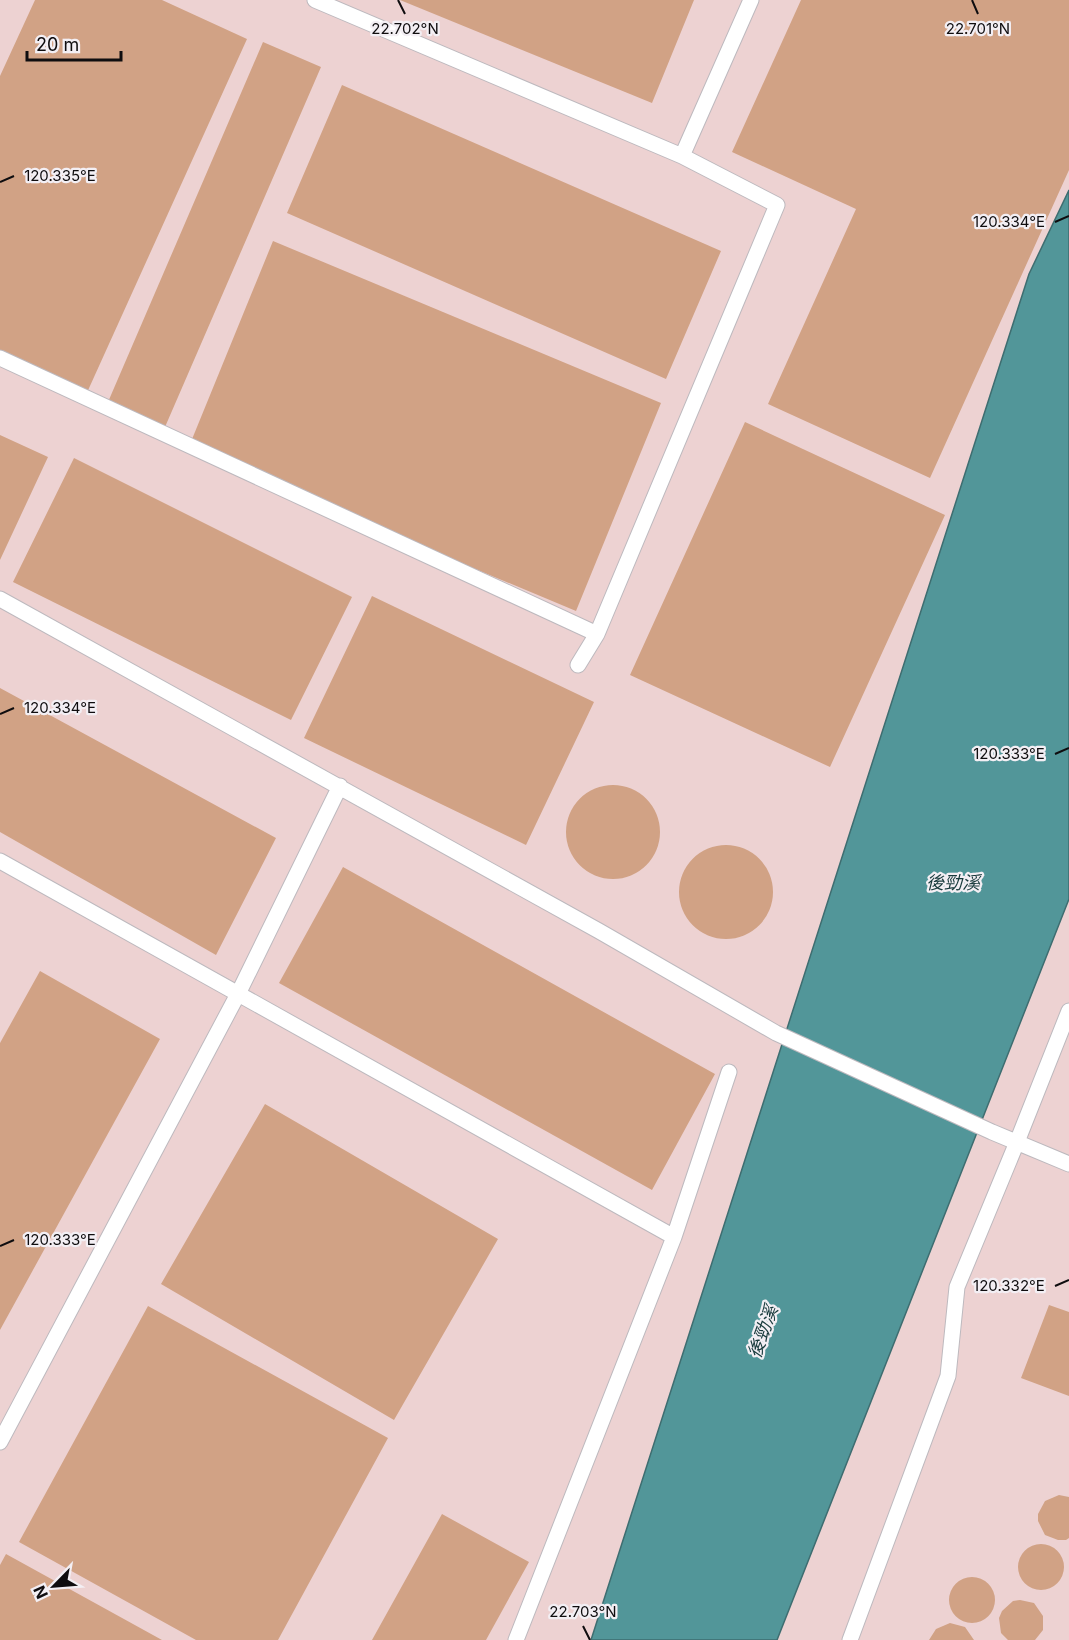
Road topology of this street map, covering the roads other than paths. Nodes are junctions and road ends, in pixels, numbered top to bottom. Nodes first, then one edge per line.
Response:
1 (315, 0) edge
2 (751, 0) edge
3 (682, 156) junction
4 (0, 358) edge
5 (0, 599) edge
6 (597, 634) junction
7 (578, 665) dead end
8 (340, 786) junction
9 (0, 861) edge
10 (238, 994) junction
11 (1069, 1011) edge
12 (729, 1072) dead end
13 (1017, 1142) junction
14 (1069, 1164) edge
15 (674, 1237) junction
16 (0, 1442) edge
17 (516, 1640) edge
18 (850, 1640) edge

1 - 3 lane
2 - 3 lane
3 - 6 lane
4 - 6 lane
5 - 8 lane
6 - 7 lane
8 - 10 lane
8 - 13 lane
9 - 10 lane
10 - 15 lane
10 - 16 lane
11 - 13 lane
12 - 15 lane
13 - 14 lane
13 - 18 lane
15 - 17 lane

